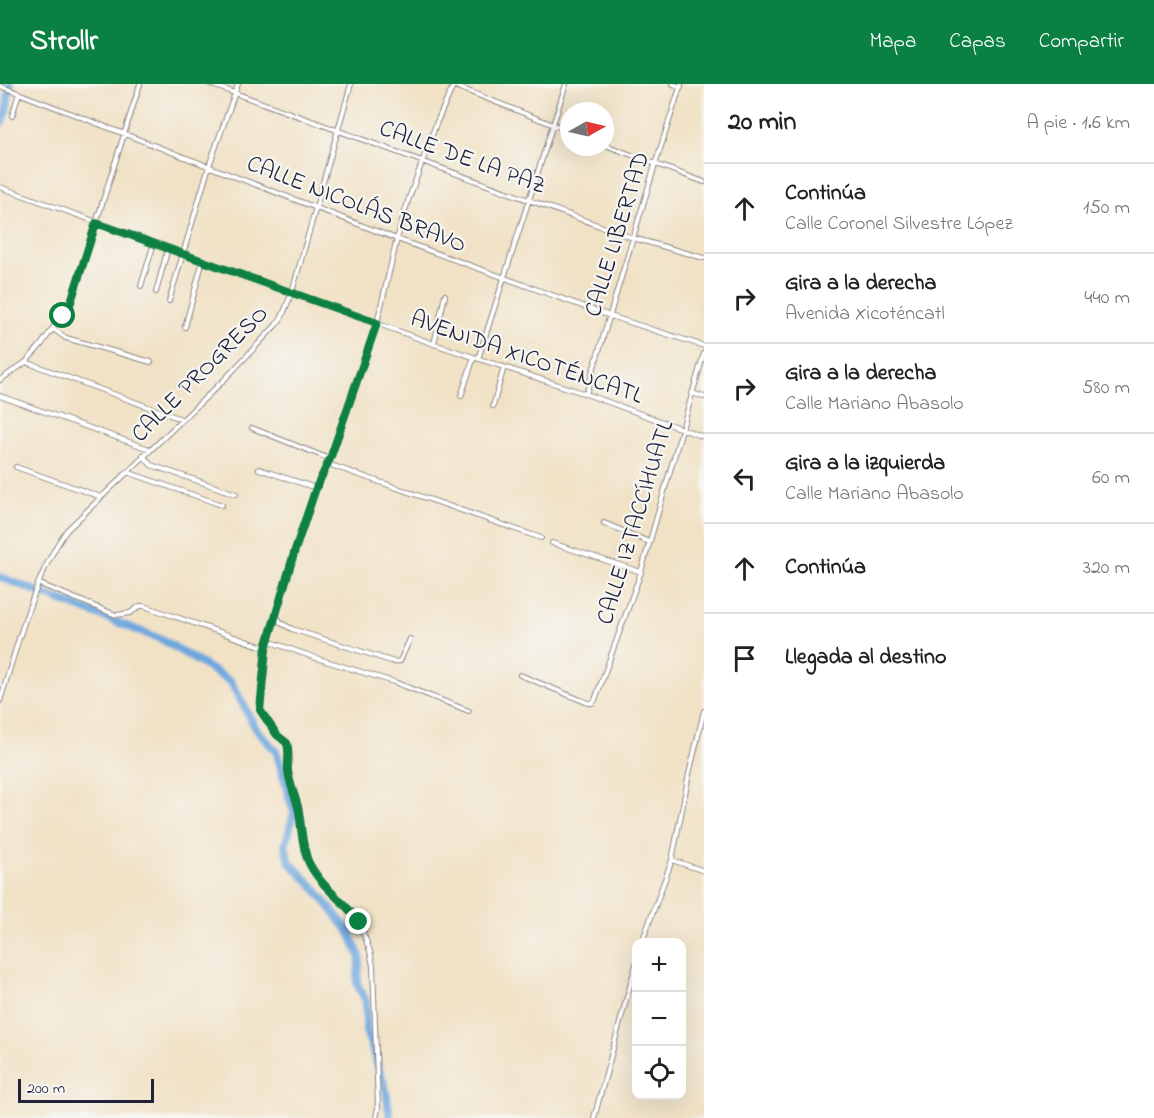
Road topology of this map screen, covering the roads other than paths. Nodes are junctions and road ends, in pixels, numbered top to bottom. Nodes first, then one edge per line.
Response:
1 (140, 84) edge
2 (210, 84) edge
3 (238, 84) edge
4 (351, 84) edge
5 (452, 84) edge
6 (566, 84) edge
7 (673, 84) edge
8 (681, 85) edge
9 (2, 87) edge
10 (17, 92) junction
11 (235, 93) junction
12 (12, 116) dead end
13 (553, 124) junction
14 (560, 127) edge
15 (337, 129) junction
16 (125, 133) junction
17 (614, 149) edge
18 (422, 161) junction
19 (655, 165) junction
20 (209, 166) junction
21 (704, 182) edge
22 (0, 188) edge
23 (530, 201) junction
24 (316, 208) junction
25 (96, 223) junction
26 (633, 238) junction
27 (397, 239) junction
28 (154, 243) junction
29 (168, 248) junction
30 (182, 253) junction
31 (704, 258) edge
32 (203, 260) junction
33 (505, 278) junction
34 (141, 286) dead end
35 (156, 292) dead end
36 (292, 292) junction
37 (445, 295) dead end
38 (169, 301) dead end
39 (610, 316) junction
40 (377, 323) junction
41 (184, 327) dead end
42 (53, 329) junction
43 (434, 344) junction
44 (704, 346) edge
45 (704, 353) edge
46 (476, 358) junction
47 (26, 362) junction
48 (151, 362) dead end
49 (504, 367) junction
50 (0, 380) edge
51 (692, 393) junction
52 (586, 394) junction
53 (0, 396) edge
54 (462, 396) dead end
55 (704, 397) edge
56 (493, 406) dead end
57 (181, 419) junction
58 (252, 428) dead end
59 (681, 428) junction
60 (704, 437) edge
61 (150, 449) junction
62 (143, 455) junction
63 (330, 459) junction
64 (328, 464) junction
65 (16, 467) dead end
66 (259, 469) dead end
67 (127, 472) junction
68 (316, 488) junction
69 (236, 494) dead end
70 (101, 497) junction
71 (222, 505) dead end
72 (604, 523) dead end
73 (541, 538) dead end
74 (649, 542) junction
75 (552, 543) dead end
76 (641, 572) junction
77 (39, 586) junction
78 (275, 615) junction
79 (410, 639) dead end
80 (268, 641) junction
81 (266, 648) junction
82 (520, 675) dead end
83 (0, 701) edge
84 (469, 711) dead end
85 (704, 711) edge
86 (702, 725) edge
87 (672, 860) junction
88 (704, 871) edge
89 (643, 938) edge
90 (632, 979) edge
91 (376, 1118) edge
92 (594, 1118) edge

1 - 16 street
2 - 11 street, CALLE DE LA PAZ
3 - 11 street
4 - 15 street, CALLE PROGRESO
5 - 13 street
5 - 18 street
6 - 13 street
7 - 8 street
8 - 19 street, CALLE LIBERTAD
9 - 10 street, CALLE NICOLÁS BRAVO
10 - 12 street
10 - 16 street, CALLE NICOLÁS BRAVO
11 - 15 street, CALLE DE LA PAZ
11 - 20 street
13 - 14 street
13 - 23 street
15 - 18 street, CALLE DE LA PAZ
15 - 24 street, CALLE PROGRESO
16 - 20 street, CALLE NICOLÁS BRAVO
16 - 25 street
17 - 19 street
18 - 23 street, CALLE DE LA PAZ
18 - 27 street
19 - 21 street
19 - 26 street, CALLE LIBERTAD
20 - 24 street, CALLE NICOLÁS BRAVO
20 - 30 street
22 - 25 street, AVENIDA XICOTÉNCATL
23 - 26 street, CALLE DE LA PAZ
23 - 33 street
24 - 27 street, CALLE NICOLÁS BRAVO
24 - 36 street, CALLE PROGRESO
25 - 28 street, AVENIDA XICOTÉNCATL
25 - 42 street
26 - 31 street, CALLE DE LA PAZ
26 - 39 street, CALLE LIBERTAD
27 - 33 street, CALLE NICOLÁS BRAVO
27 - 40 street
28 - 29 street, AVENIDA XICOTÉNCATL
28 - 34 street
29 - 30 street, AVENIDA XICOTÉNCATL
29 - 35 street
30 - 32 street, AVENIDA XICOTÉNCATL
30 - 38 street
32 - 36 street, AVENIDA XICOTÉNCATL
32 - 41 street
33 - 39 street, CALLE NICOLÁS BRAVO
33 - 46 street
36 - 40 street, AVENIDA XICOTÉNCATL
36 - 57 street, CALLE PROGRESO
37 - 43 street
39 - 44 street, CALLE NICOLÁS BRAVO
39 - 52 street, CALLE LIBERTAD
40 - 43 street, AVENIDA XICOTÉNCATL
40 - 63 street
42 - 47 street
42 - 48 street
43 - 46 street, AVENIDA XICOTÉNCATL
45 - 51 street, CALLE IZTACCÍHUATL
46 - 49 street, AVENIDA XICOTÉNCATL
46 - 54 street
47 - 50 street
47 - 57 street
49 - 52 street, AVENIDA XICOTÉNCATL
49 - 56 street
51 - 55 street
51 - 59 street, CALLE IZTACCÍHUATL
52 - 59 street, AVENIDA XICOTÉNCATL
53 - 61 street
57 - 61 street, CALLE PROGRESO
58 - 63 street
59 - 60 street, AVENIDA XICOTÉNCATL
59 - 74 street, CALLE IZTACCÍHUATL
61 - 62 street, CALLE PROGRESO
62 - 67 street, CALLE PROGRESO
62 - 69 street
63 - 64 street
64 - 68 street
64 - 73 street
65 - 70 street
66 - 68 street
67 - 70 street, CALLE PROGRESO
67 - 71 street
68 - 78 street
70 - 77 street, CALLE PROGRESO
72 - 74 street
74 - 76 street, CALLE IZTACCÍHUATL
75 - 76 street
76 - 82 street, CALLE IZTACCÍHUATL
77 - 81 street
77 - 83 street, CALLE PROGRESO
78 - 79 street
78 - 80 street
80 - 81 street
80 - 84 street
81 - 91 street
85 - 86 street
86 - 87 street
87 - 88 street
87 - 89 street
90 - 92 street

